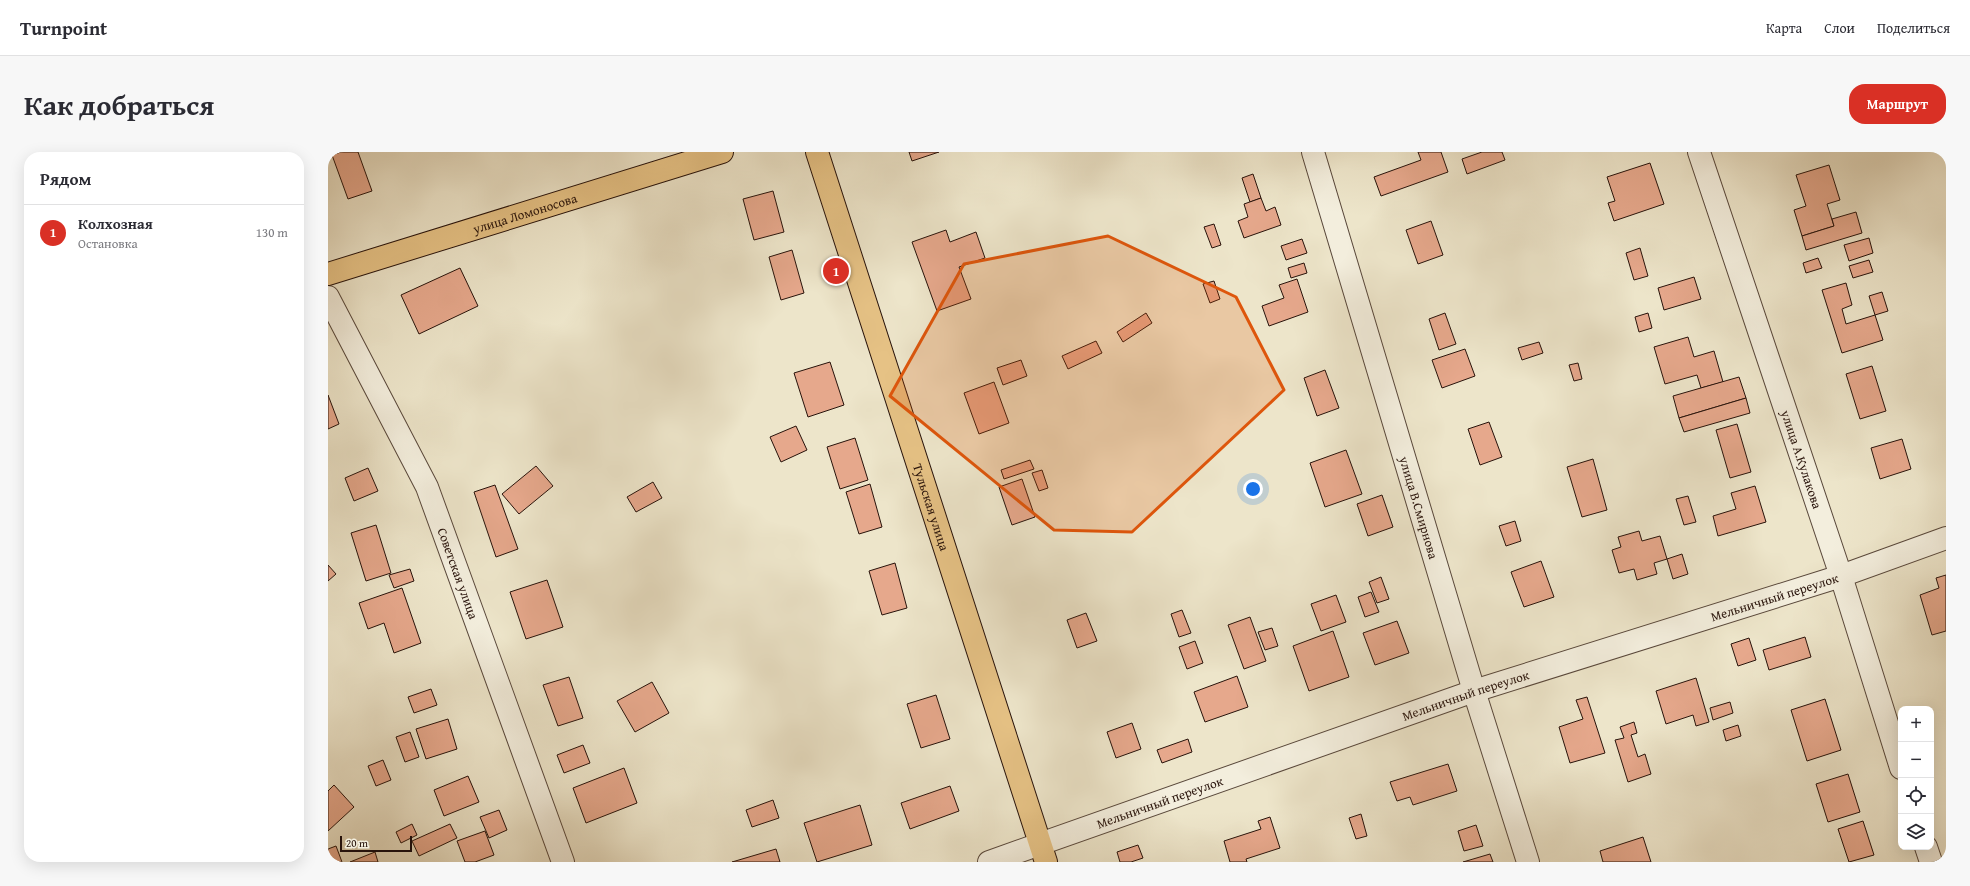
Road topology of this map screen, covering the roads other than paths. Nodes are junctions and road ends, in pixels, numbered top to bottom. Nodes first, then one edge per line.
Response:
1 (722, 152) edge
2 (817, 152) edge
3 (1313, 152) edge
4 (1699, 152) edge
5 (328, 274) edge
6 (328, 297) edge
7 (1946, 538) edge
8 (1841, 576) junction
9 (1474, 691) junction
10 (1898, 758) edge
11 (1927, 850) edge
12 (1043, 853) edge
13 (563, 862) edge
14 (989, 862) edge
15 (1528, 862) edge
16 (1931, 862) edge

1 - 5 main road, улица Ломоносова
2 - 12 main road, Тульская улица
3 - 9 street, улица В.Смирнова
4 - 8 street, улица А.Кулакова
6 - 13 street, Советская улица
7 - 8 street, Мельничный переулок
8 - 9 street, Мельничный переулок
8 - 10 street, улица А.Кулакова
9 - 12 street, Мельничный переулок
9 - 15 street, улица В.Смирнова
11 - 16 street
12 - 14 street, Мельничный переулок

